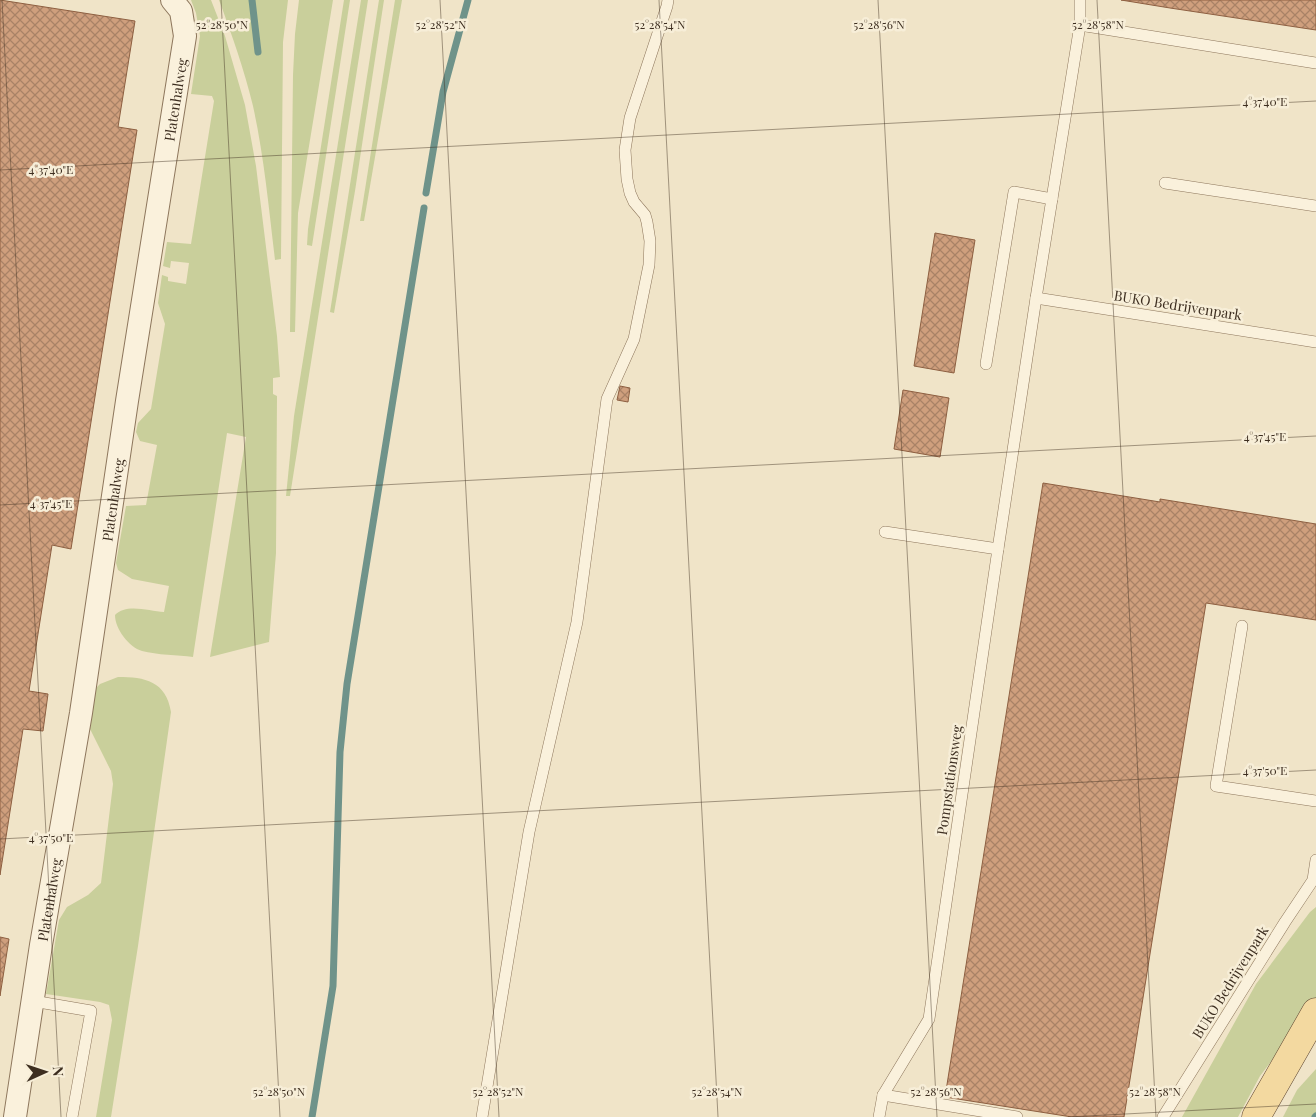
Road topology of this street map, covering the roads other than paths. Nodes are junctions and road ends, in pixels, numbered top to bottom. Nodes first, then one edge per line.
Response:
1 (172, 0) edge
2 (668, 0) edge
3 (1080, 0) edge
4 (1080, 25) junction
5 (1316, 63) edge
6 (1165, 183) dead end
7 (1052, 199) junction
8 (1316, 206) edge
9 (1036, 298) junction
10 (1316, 342) edge
11 (986, 364) dead end
12 (885, 532) dead end
13 (998, 548) junction
14 (1242, 626) dead end
15 (1316, 801) edge
16 (1316, 860) edge
17 (33, 1001) junction
18 (1316, 1012) edge
19 (1316, 1042) edge
20 (1276, 1084) junction
21 (883, 1095) junction
22 (15, 1117) edge
23 (72, 1117) edge
24 (482, 1117) edge
25 (879, 1117) edge
26 (1017, 1117) edge
27 (1163, 1117) edge
28 (1256, 1117) edge

1 - 17 street, Platenhalweg
2 - 24 lane
3 - 4 lane
4 - 5 lane
4 - 7 lane
6 - 8 lane
7 - 9 lane
7 - 11 lane
9 - 10 lane, BUKO Bedrijvenpark
9 - 13 lane
12 - 13 lane
13 - 21 lane, Pompstationsweg
14 - 15 lane
16 - 27 lane, BUKO Bedrijvenpark
17 - 22 street, Platenhalweg
17 - 23 lane
18 - 20 main road
19 - 20 main road
20 - 28 main road
21 - 25 lane, Pompstationsweg
21 - 26 lane

